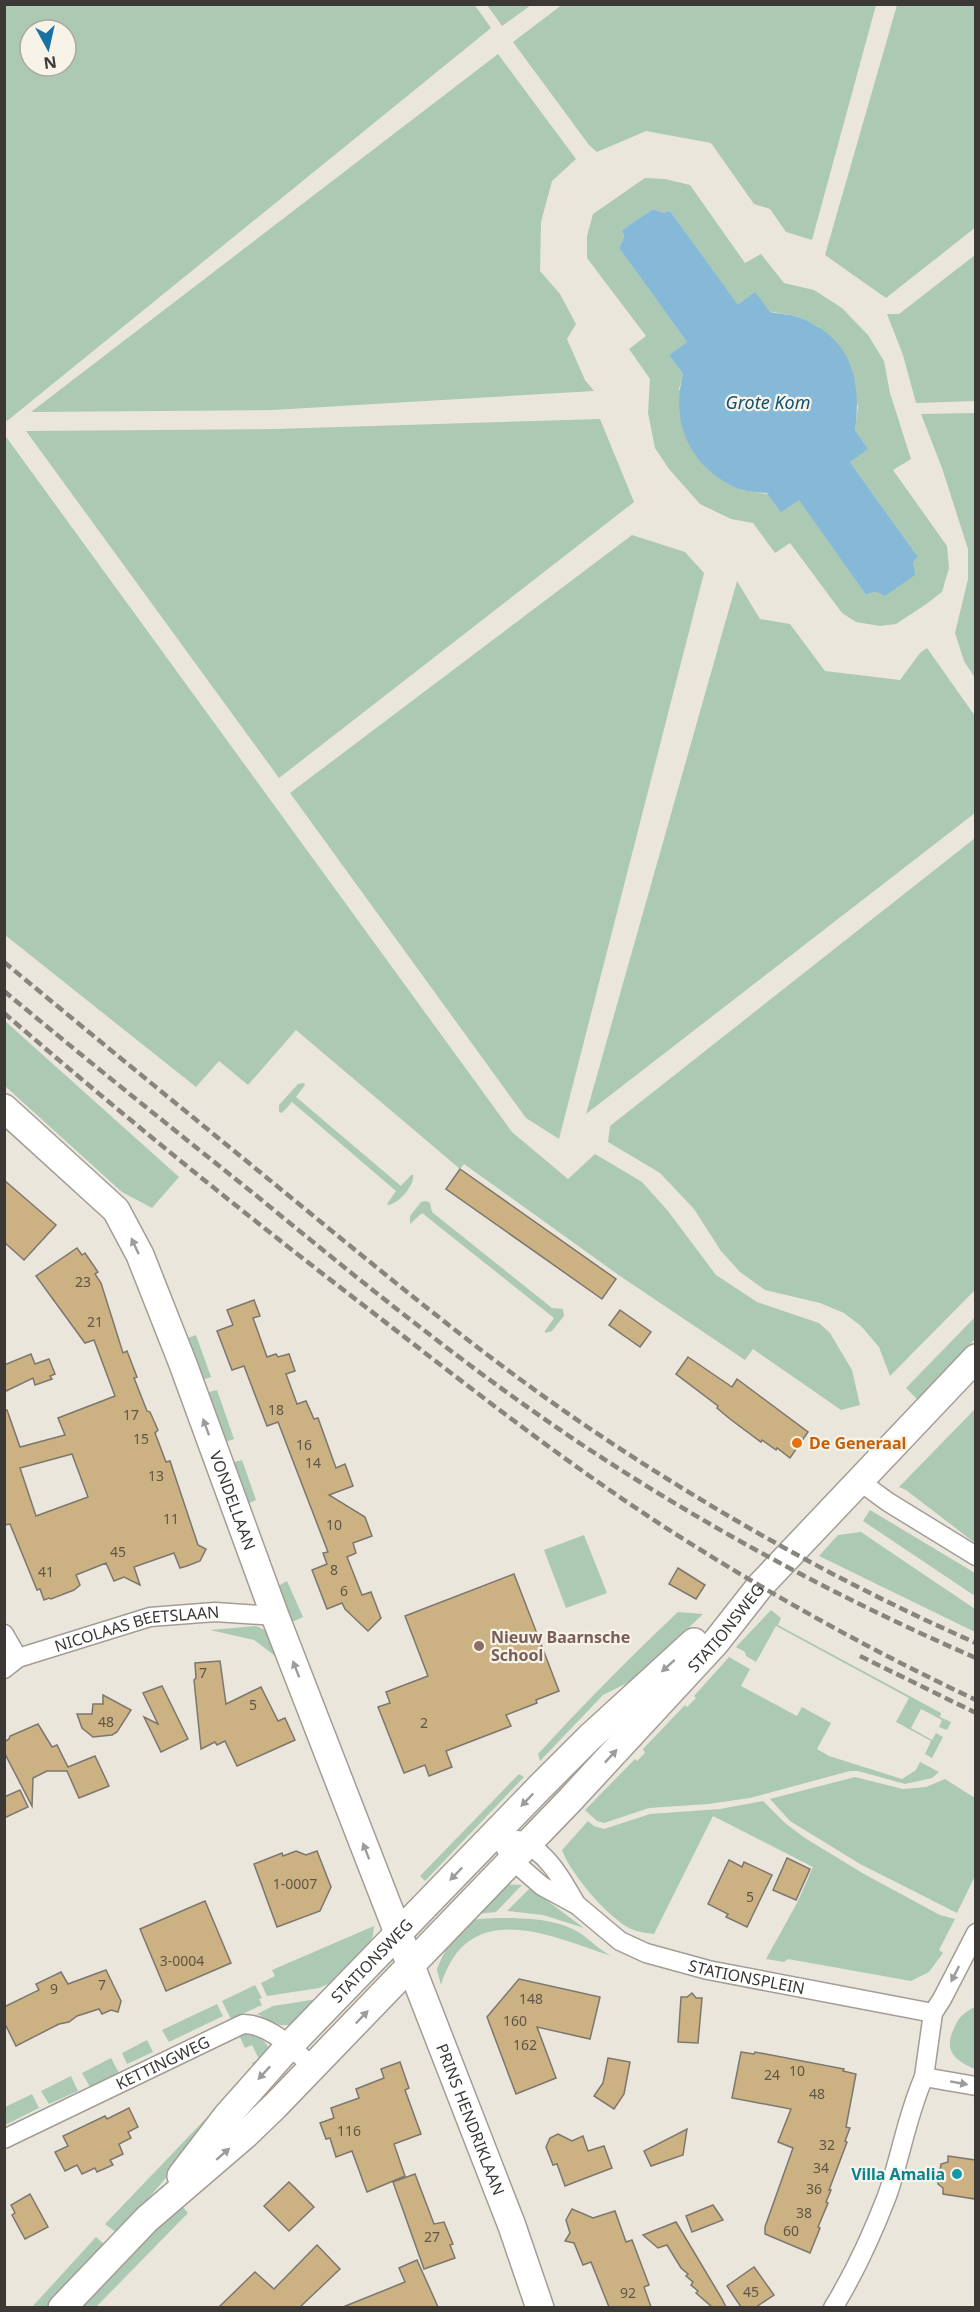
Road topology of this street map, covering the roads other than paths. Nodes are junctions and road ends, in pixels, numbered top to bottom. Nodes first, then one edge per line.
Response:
1 (4, 1108) edge
2 (975, 1358) edge
3 (858, 1479) junction
4 (975, 1556) edge
5 (760, 1586) junction
6 (275, 1616) junction
7 (4, 1634) edge
8 (11, 1664) edge
9 (496, 1832) junction
10 (521, 1852) junction
11 (975, 1933) edge
12 (398, 1934) junction
13 (411, 1965) junction
14 (933, 2013) junction
15 (289, 2046) junction
16 (313, 2067) junction
17 (924, 2077) junction
18 (975, 2086) edge
19 (4, 2139) edge
20 (147, 2219) junction
21 (62, 2307) edge
22 (540, 2307) edge
23 (833, 2307) edge

6 -> 1 main road, VONDELLAAN
2 - 3 main road
3 - 4 street
3 - 5 main road
5 -> 9 main road, STATIONSWEG
10 -> 5 main road, STATIONSWEG
6 - 8 street, NICOLAAS BEETSLAAN
12 -> 6 main road, VONDELLAAN
7 - 8 street
9 - 10 street, STATIONSPLEIN
9 -> 12 main road, STATIONSWEG
10 - 13 main road, STATIONSWEG
10 - 14 street, STATIONSPLEIN
11 -> 14 street
12 - 13 main road, PRINS HENDRIKLAAN
12 - 15 main road, STATIONSWEG
16 -> 13 main road, STATIONSWEG
13 - 22 main road, PRINS HENDRIKLAAN
14 - 17 street
15 - 16 street, KETTINGWEG
15 - 19 street, KETTINGWEG
15 -> 20 main road, STATIONSWEG
20 -> 16 main road, STATIONSWEG
17 -> 18 street
17 - 23 street
20 - 21 main road, STATIONSWEG

